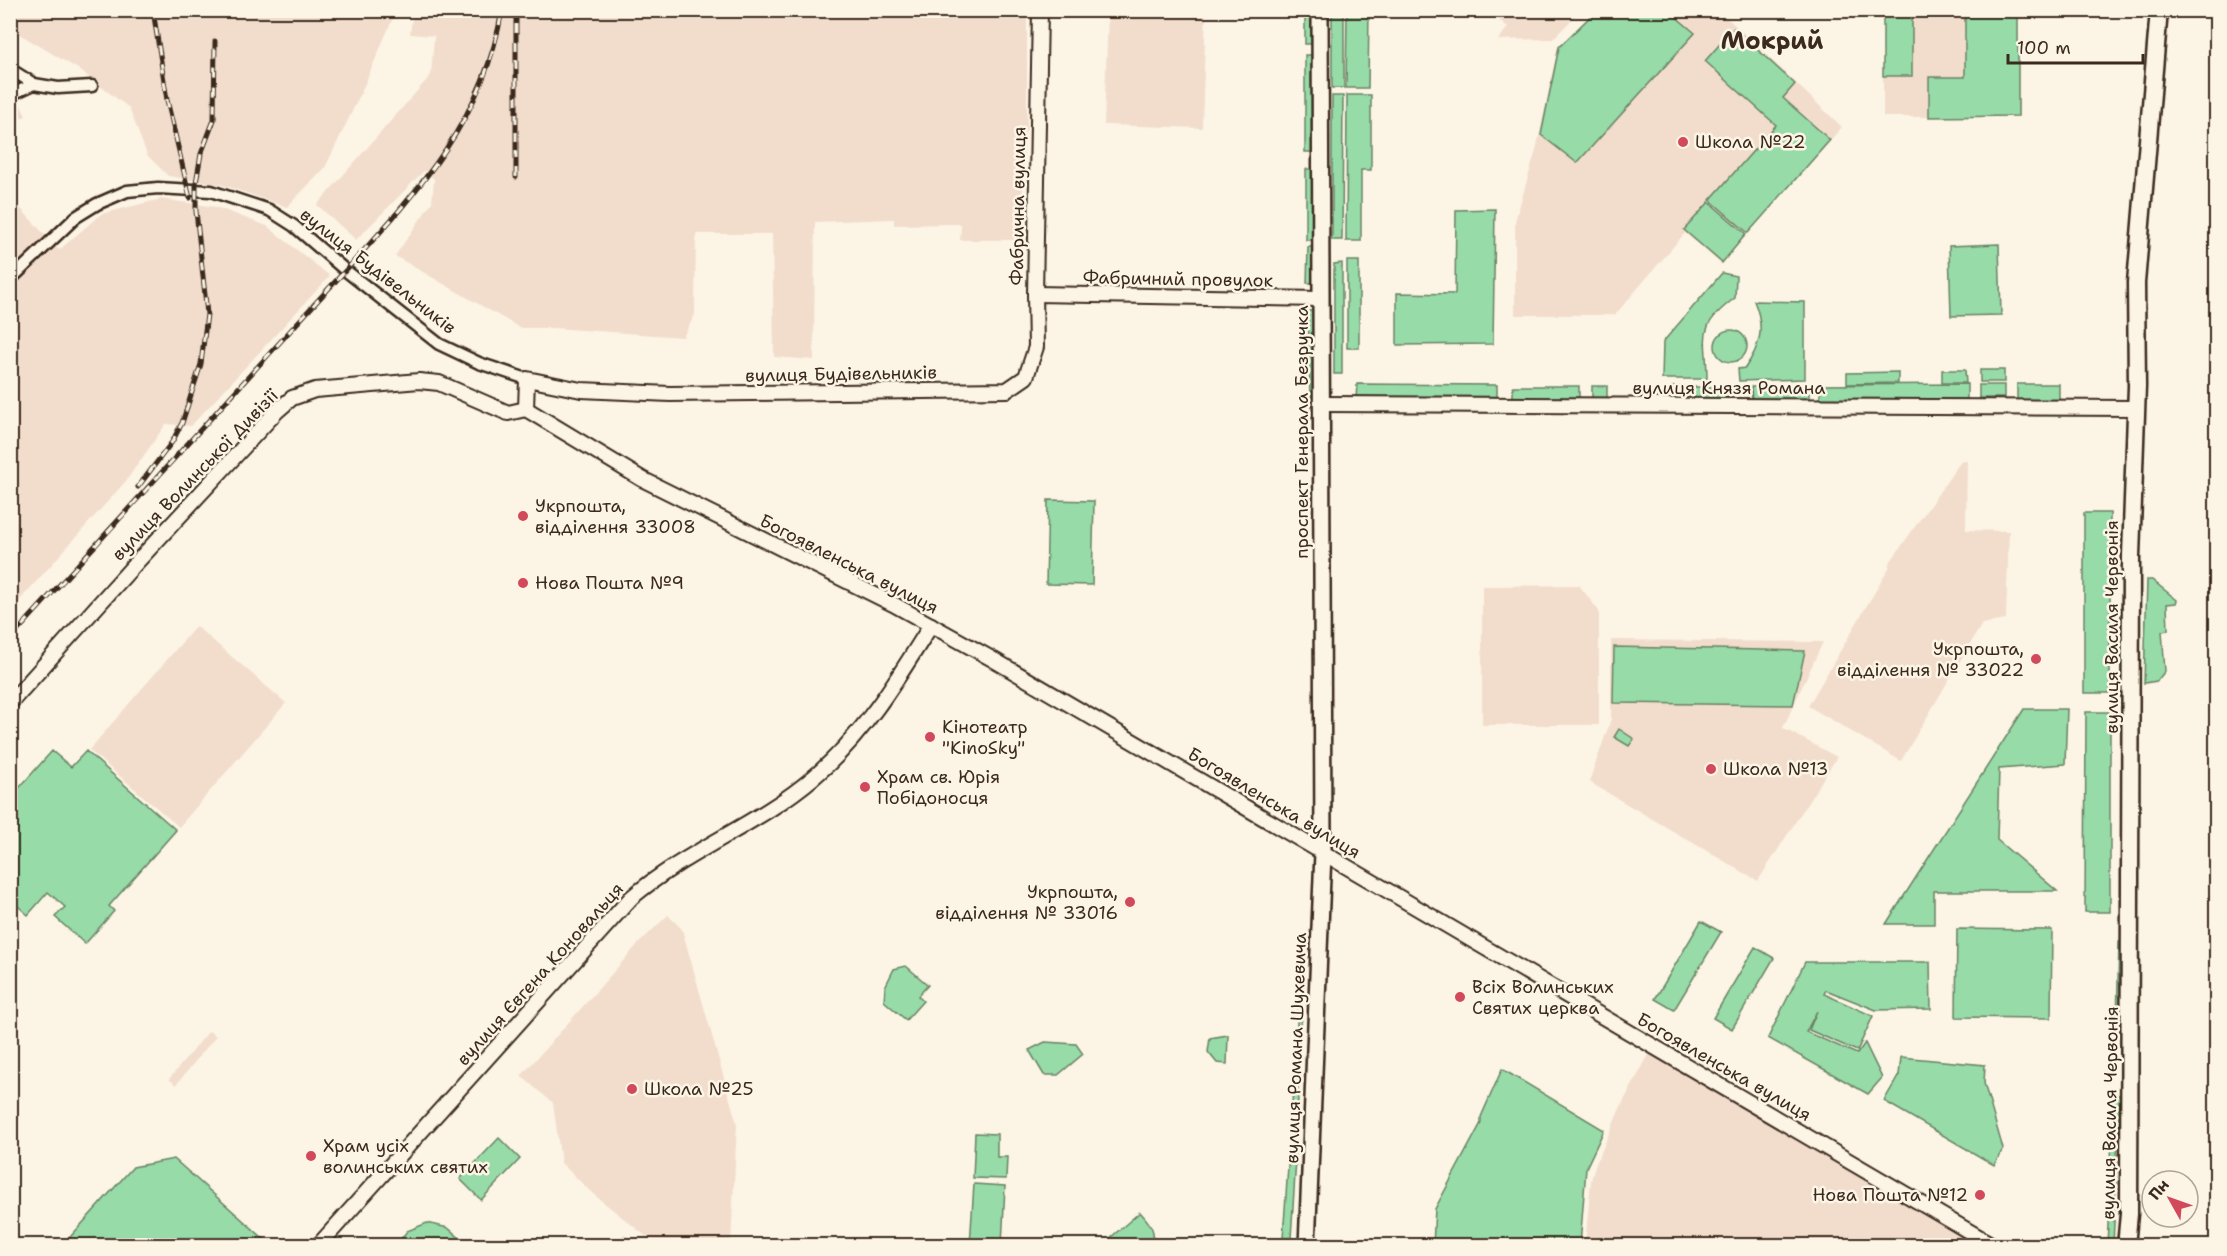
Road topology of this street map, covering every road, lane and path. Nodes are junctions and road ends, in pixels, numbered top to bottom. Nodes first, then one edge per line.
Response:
1 (1040, 10) edge
2 (1320, 10) edge
3 (2159, 10) edge
4 (10, 69) edge
5 (34, 84) junction
6 (92, 86) dead end
7 (10, 95) edge
8 (10, 280) edge
9 (1035, 294) junction
10 (1321, 299) junction
11 (527, 379) junction
12 (1007, 390) joint
13 (1322, 404) junction
14 (2136, 408) junction
15 (526, 409) junction
16 (931, 625) junction
17 (10, 703) edge
18 (1323, 853) junction
19 (318, 1245) edge
20 (1307, 1245) edge
21 (1994, 1245) edge
22 (2126, 1245) edge

1 - 9 street, Фабрична вулиця
2 - 10 main road, проспект Генерала Безручка
3 - 14 main road, вулиця Василя Червонія
4 - 5 street
5 - 6 street
5 - 7 street
8 - 11 street, вулиця Будівельників
9 - 10 street, Фабричний провулок
9 - 12 street, Фабрична вулиця
10 - 13 main road, проспект Генерала Безручка
11 - 12 street, вулиця Будівельників
11 - 15 street
13 - 14 street, вулиця Князя Романа
13 - 18 main road, проспект Генерала Безручка
14 - 22 main road, вулиця Василя Червонія
15 - 16 street, Богоявленська вулиця
15 - 17 street, вулиця Волинської Дивізії
16 - 18 street, Богоявленська вулиця
16 - 19 street, вулиця Євгена Коновальця
18 - 20 main road, вулиця Романа Шухевича
18 - 21 street, Богоявленська вулиця

